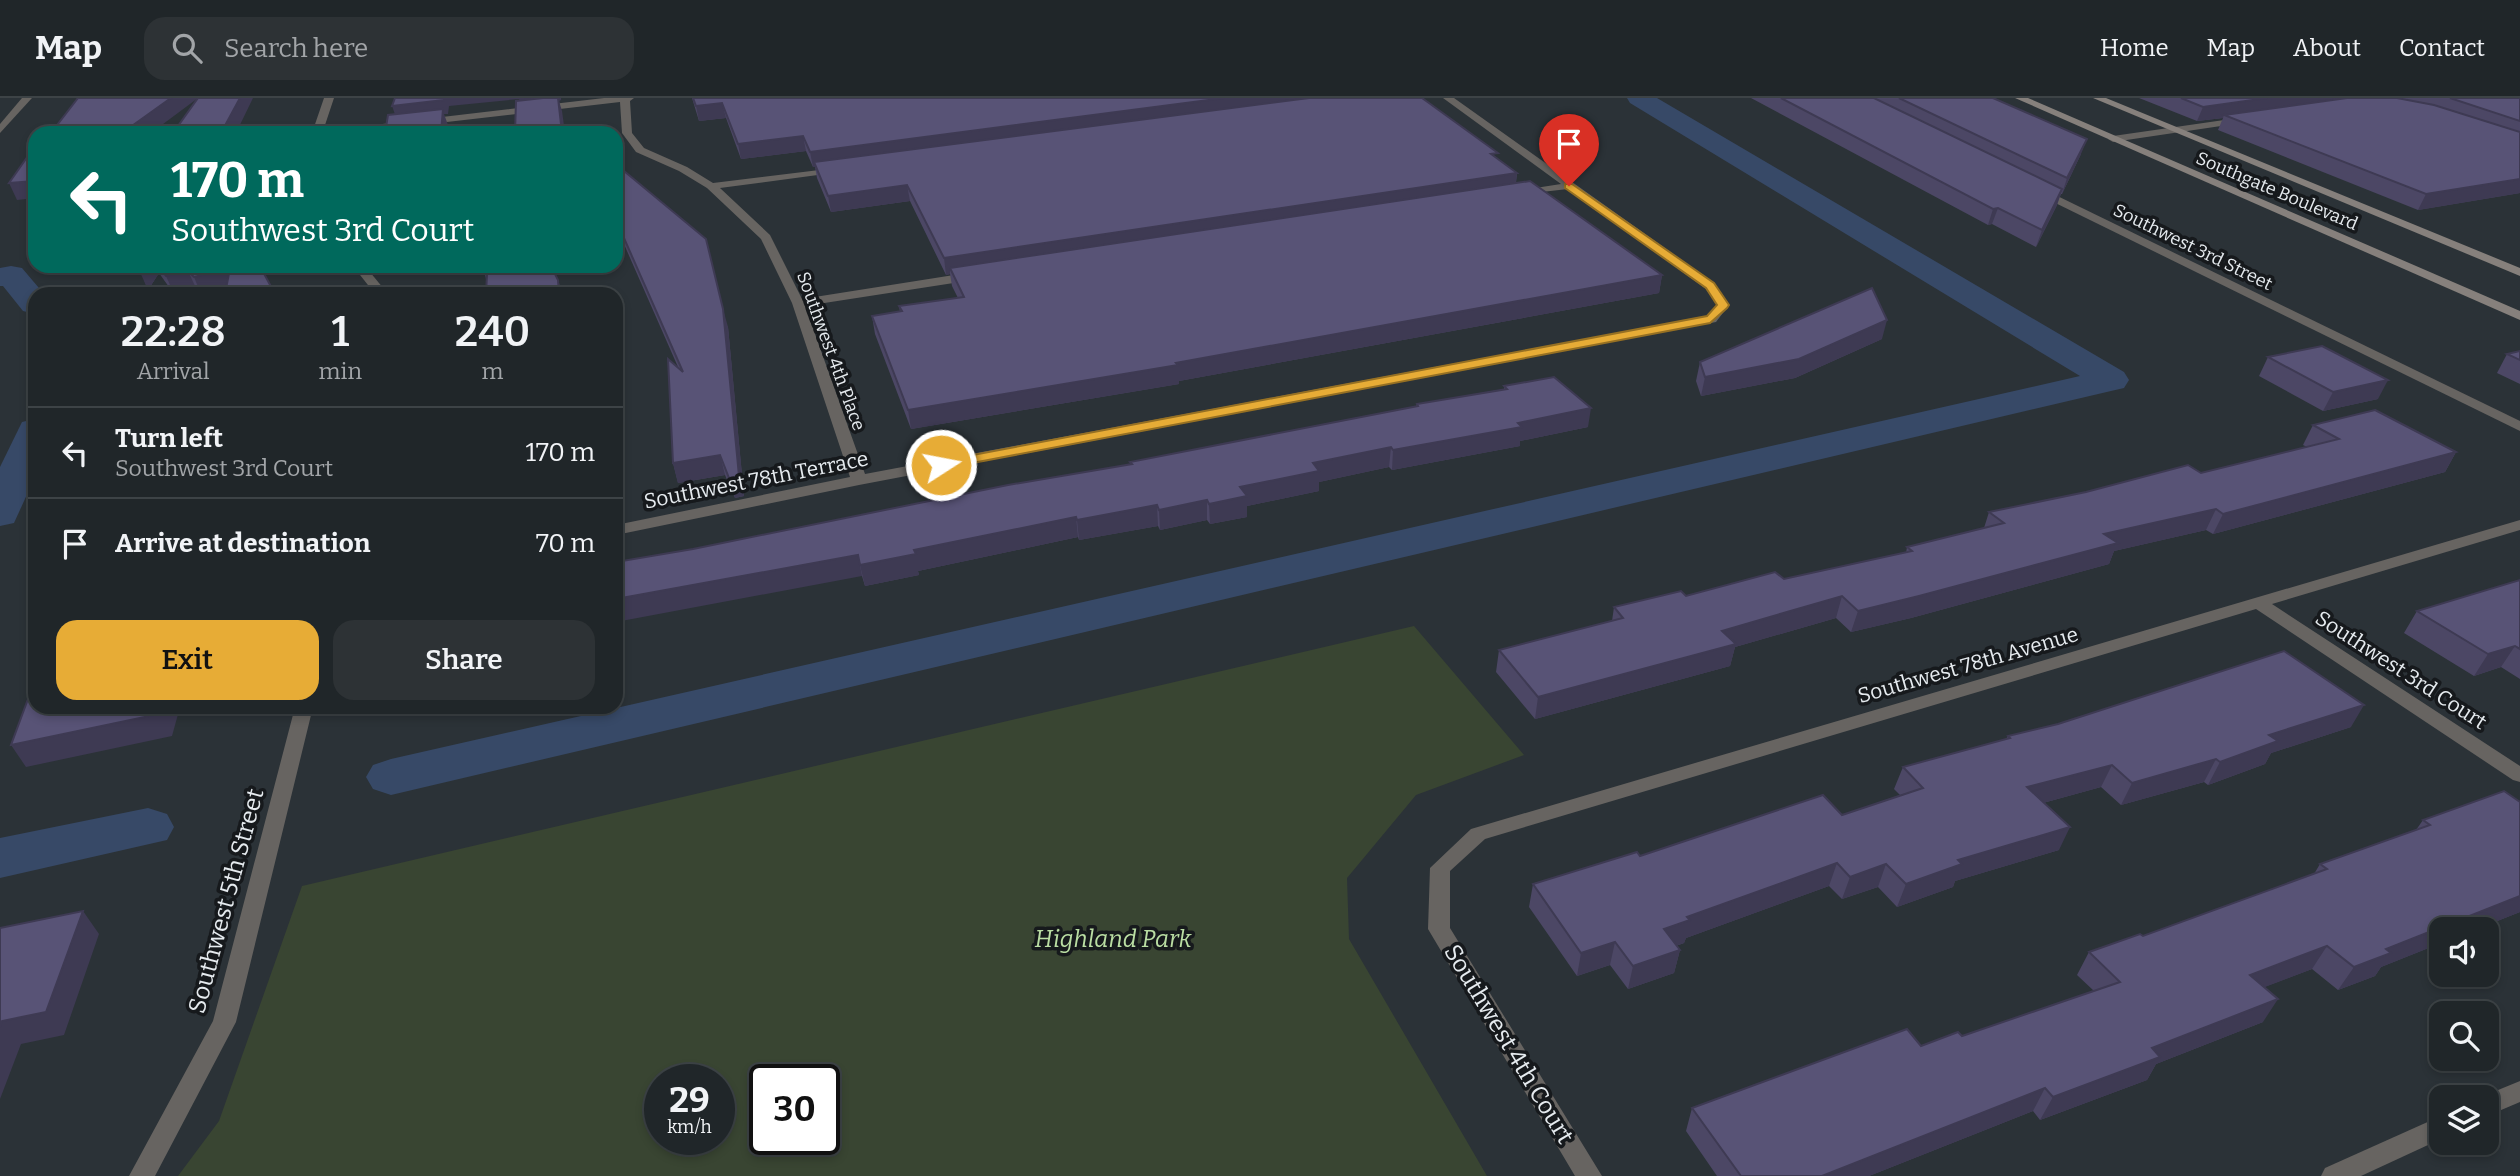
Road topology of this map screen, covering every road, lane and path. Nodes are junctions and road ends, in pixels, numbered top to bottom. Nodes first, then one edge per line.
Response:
1 (27, 98) edge
2 (329, 98) edge
3 (626, 98) edge
4 (1448, 98) edge
5 (2020, 98) edge
6 (2098, 98) edge
7 (2255, 118) edge
8 (319, 126) edge
9 (385, 126) edge
10 (0, 130) edge
11 (2177, 130) junction
12 (2113, 139) junction
13 (849, 168) edge
14 (2025, 184) edge
15 (711, 186) junction
16 (1569, 186) junction
17 (1514, 194) edge
18 (2520, 272) edge
19 (365, 273) edge
20 (991, 274) edge
21 (376, 287) edge
22 (798, 303) junction
23 (2520, 316) edge
24 (2520, 427) edge
25 (859, 480) junction
26 (2520, 525) edge
27 (623, 529) edge
28 (2258, 603) junction
29 (302, 714) edge
30 (2520, 775) edge
31 (1440, 868) joint
32 (2520, 1091) edge
33 (2499, 1101) edge
34 (2429, 1132) edge
35 (142, 1176) edge
36 (1589, 1176) edge
37 (2334, 1176) edge

1 - 10 street
2 - 8 street
3 - 9 street
3 - 15 street, Southwest 4th Place
4 - 16 street
5 - 12 main road, Southgate Boulevard
6 - 11 main road, Southgate Boulevard
7 - 11 street
11 - 12 street
11 - 18 main road, Southgate Boulevard
12 - 23 main road, Southgate Boulevard
13 - 15 street
14 - 24 street, Southwest 3rd Street
15 - 22 street, Southwest 4th Place
16 - 17 street
16 - 25 street, Southwest 78th Terrace
19 - 21 street
20 - 22 street
22 - 25 street, Southwest 4th Place
25 - 27 street, Southwest 78th Terrace
26 - 28 street, Southwest 78th Avenue
28 - 30 street, Southwest 3rd Court
28 - 31 street, Southwest 78th Avenue
29 - 35 street, Southwest 5th Street
31 - 36 street, Southwest 4th Court
32 - 33 street
34 - 37 street

